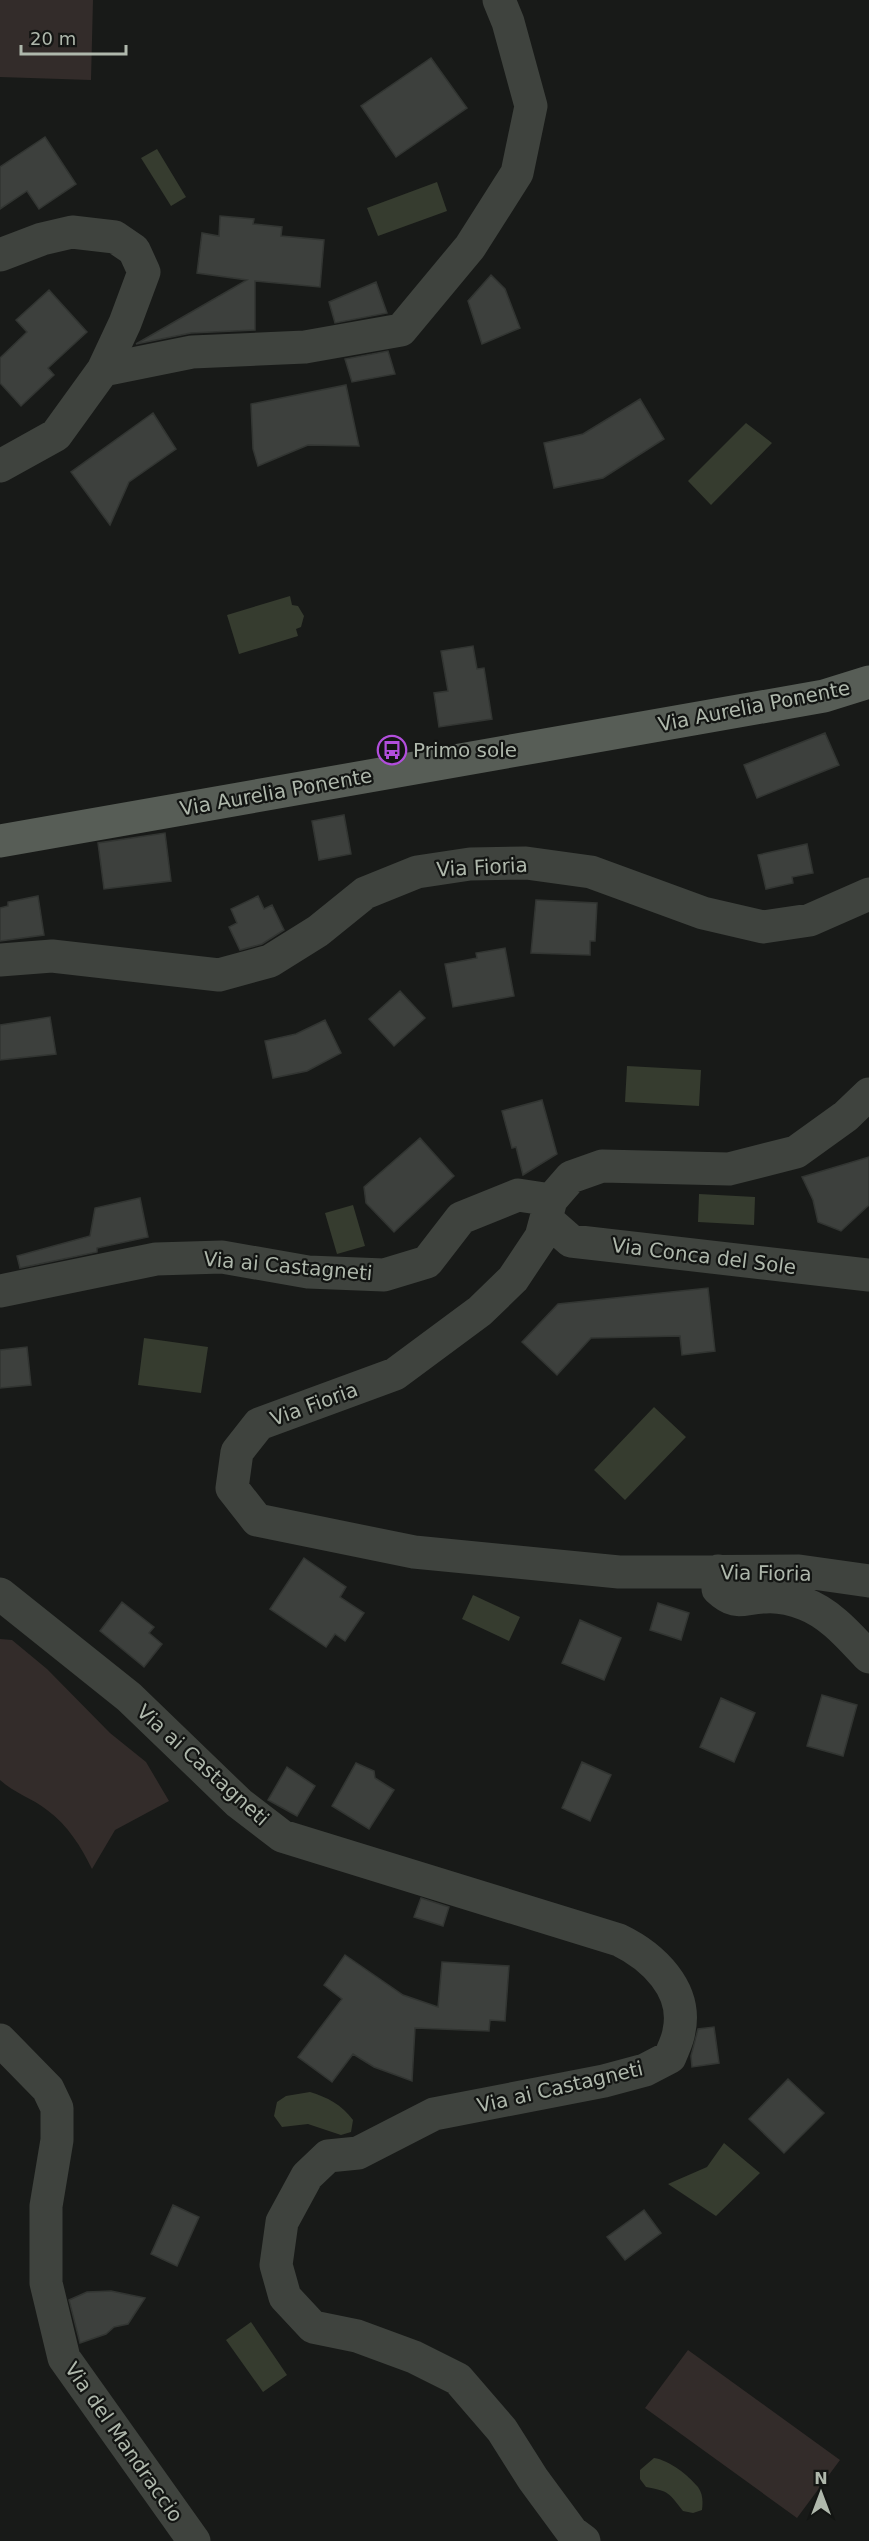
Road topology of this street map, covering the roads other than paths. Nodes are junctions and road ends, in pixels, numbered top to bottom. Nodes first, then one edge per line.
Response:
1 (499, 0) edge
2 (0, 255) edge
3 (103, 370) junction
4 (0, 466) edge
5 (869, 682) edge
6 (0, 841) edge
7 (869, 894) edge
8 (0, 960) edge
9 (869, 1094) edge
10 (549, 1210) junction
11 (869, 1275) edge
12 (0, 1291) edge
13 (718, 1571) junction
14 (869, 1581) edge
15 (0, 1594) edge
16 (869, 1657) edge
17 (0, 2040) edge
18 (194, 2541) edge
19 (584, 2541) edge

1 - 3 street
2 - 3 street
3 - 4 street
5 - 6 main road, Via Aurelia Ponente
7 - 8 street, Via Fioria
9 - 10 street, Via Fioria
10 - 11 street, Via Conca del Sole
10 - 12 street, Via ai Castagneti
10 - 13 street, Via Fioria
13 - 14 street, Via Fioria
13 - 16 street
15 - 19 street, Via ai Castagneti
17 - 18 street, Via del Mandraccio

